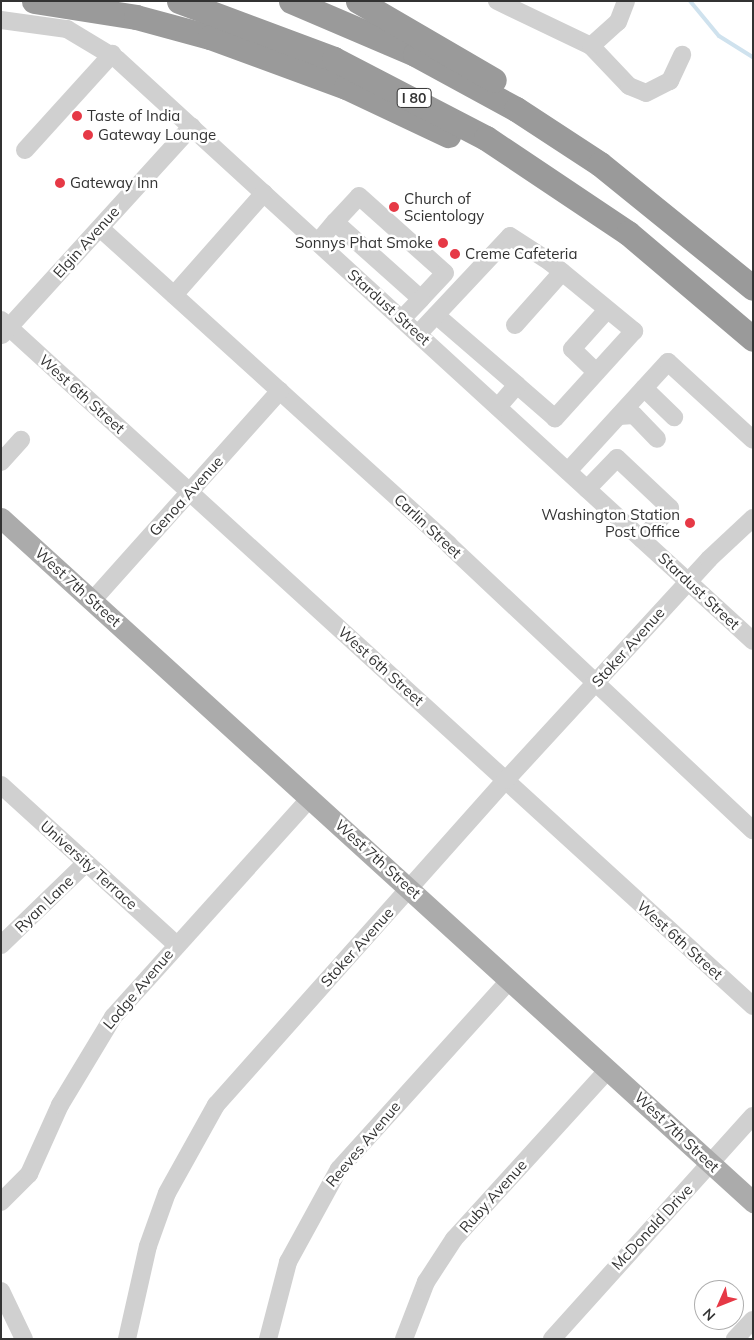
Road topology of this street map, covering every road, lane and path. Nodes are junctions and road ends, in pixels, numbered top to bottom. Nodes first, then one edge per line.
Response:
1 (34, 1) edge
2 (179, 1) edge
3 (291, 1) edge
4 (358, 1) edge
5 (497, 1) edge
6 (626, 1) edge
7 (1, 20) edge
8 (591, 46) junction
9 (112, 54) junction
10 (682, 55) dead end
11 (192, 126) junction
12 (25, 150) dead end
13 (600, 164) junction
14 (264, 193) junction
15 (336, 222) junction
16 (100, 228) junction
17 (628, 233) junction
18 (318, 242) junction
19 (562, 272) junction
20 (753, 288) edge
21 (174, 295) junction
22 (421, 299) junction
23 (607, 310) junction
24 (436, 315) junction
25 (402, 319) junction
26 (516, 325) dead end
27 (4, 328) edge
28 (418, 334) junction
29 (753, 339) edge
30 (596, 372) junction
31 (517, 385) junction
32 (644, 388) junction
33 (280, 391) junction
34 (498, 407) junction
35 (618, 416) junction
36 (674, 417) dead end
37 (657, 438) dead end
38 (21, 440) dead end
39 (753, 440) edge
40 (2, 459) edge
41 (568, 471) junction
42 (587, 489) junction
43 (189, 491) junction
44 (1, 518) edge
45 (753, 518) edge
46 (642, 538) junction
47 (688, 581) junction
48 (92, 601) junction
49 (753, 641) edge
50 (596, 682) junction
51 (506, 780) junction
52 (1, 786) edge
53 (310, 798) junction
54 (753, 830) edge
55 (86, 862) junction
56 (410, 888) junction
57 (176, 944) junction
58 (1, 945) edge
59 (510, 980) junction
60 (753, 1006) edge
61 (608, 1070) junction
62 (753, 1116) edge
63 (710, 1163) junction
64 (1, 1202) edge
65 (753, 1202) edge
66 (1, 1291) edge
67 (753, 1320) edge
68 (24, 1339) edge
69 (127, 1339) edge
70 (268, 1339) edge
71 (404, 1339) edge
72 (552, 1339) edge
73 (735, 1339) edge

1 - 17 highway
2 - 17 highway, I 80
3 - 13 highway, I 80
4 - 13 highway
5 - 8 street
6 - 8 street
7 - 9 street, Stardust Street
8 - 10 street
9 - 11 street, Stardust Street
9 - 12 street
11 - 14 street, Stardust Street
11 - 16 street, Elgin Avenue
13 - 20 highway, I 80
14 - 18 street, Stardust Street
14 - 21 street
15 - 18 street
15 - 22 street
15 - 22 street
16 - 21 street, Carlin Street
16 - 27 street, Elgin Avenue
17 - 29 highway, I 80
18 - 25 street, Stardust Street
19 - 23 street
19 - 24 street
19 - 26 street
21 - 33 street, Carlin Street
22 - 25 street
23 - 30 street
23 - 30 street
24 - 28 street
24 - 31 street
25 - 28 street, Stardust Street
27 - 43 street, West 6th Street
28 - 34 street, Stardust Street
30 - 31 street
31 - 34 street
32 - 35 street
32 - 36 street
32 - 39 street
33 - 43 street, Genoa Avenue
33 - 50 street, Carlin Street
34 - 41 street, Stardust Street
35 - 37 street
35 - 41 street
38 - 40 street
41 - 42 street, Stardust Street
42 - 46 street, Stardust Street
42 - 46 street
43 - 48 street, Genoa Avenue
43 - 51 street, West 6th Street
44 - 48 main road, West 7th Street
45 - 47 street, Stoker Avenue
46 - 47 street, Stardust Street
47 - 49 street, Stardust Street
47 - 50 street, Stoker Avenue
48 - 53 main road, West 7th Street
50 - 51 street, Stoker Avenue
50 - 54 street, Carlin Street
51 - 56 street, Stoker Avenue
51 - 60 street, West 6th Street
52 - 55 street, University Terrace
53 - 56 main road, West 7th Street
53 - 57 street, Lodge Avenue
55 - 57 street, University Terrace
55 - 58 street, Ryan Lane
56 - 59 main road, West 7th Street
56 - 69 street, Stoker Avenue
57 - 64 street, Lodge Avenue
59 - 61 main road, West 7th Street
59 - 70 street, Reeves Avenue
61 - 63 main road, West 7th Street
61 - 71 street, Ruby Avenue
62 - 63 street, McDonald Drive
63 - 65 main road, West 7th Street
63 - 72 street, McDonald Drive
66 - 68 street
67 - 73 street

